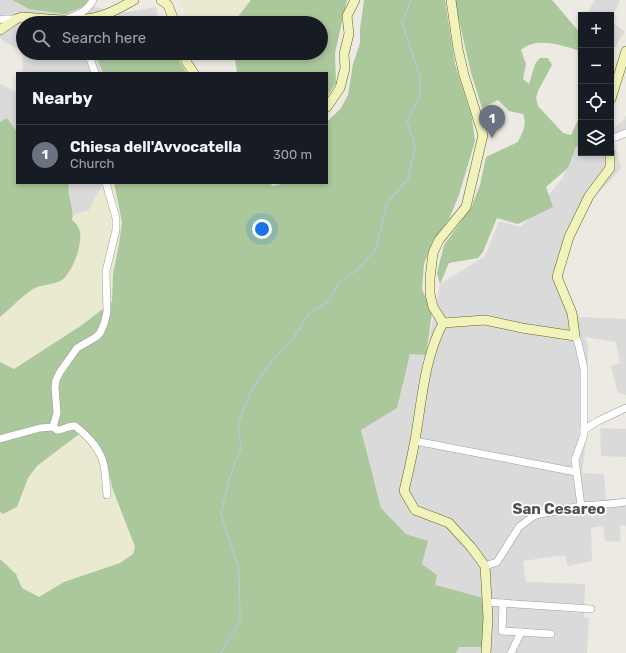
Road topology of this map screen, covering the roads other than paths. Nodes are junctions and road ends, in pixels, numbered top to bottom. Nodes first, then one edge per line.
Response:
1 (93, 0) edge
2 (134, 0) edge
3 (161, 0) edge
4 (355, 0) edge
5 (451, 0) edge
6 (73, 16) edge
7 (101, 16) edge
8 (172, 16) edge
9 (16, 19) joint
10 (0, 20) edge
11 (0, 30) edge
12 (626, 51) edge
13 (90, 60) edge
14 (186, 60) edge
15 (95, 72) edge
16 (193, 72) edge
17 (614, 89) edge
18 (328, 106) edge
19 (626, 133) edge
20 (614, 137) edge
21 (610, 156) edge
22 (106, 184) edge
23 (443, 323) junction
24 (575, 336) junction
25 (626, 408) edge
26 (53, 427) junction
27 (584, 430) junction
28 (0, 439) edge
29 (415, 441) junction
30 (576, 472) junction
31 (107, 495) dead end
32 (626, 502) edge
33 (581, 506) junction
34 (485, 566) junction
35 (487, 602) junction
36 (503, 603) junction
37 (591, 608) dead end
38 (521, 632) junction
39 (551, 634) dead end
40 (486, 653) edge
41 (511, 653) edge

1 - 6 street
2 - 7 street
3 - 8 street
4 - 18 street
5 - 23 street
9 - 10 street
9 - 11 street
12 - 17 street
13 - 15 street
14 - 16 street
19 - 20 street
21 - 24 street
22 - 26 street
23 - 24 street
23 - 29 street
24 - 27 street
25 - 27 street
26 - 28 street
26 - 31 street
27 - 30 street
29 - 30 street
29 - 34 street
30 - 33 street
32 - 33 street
33 - 34 street
34 - 35 street
35 - 36 street
35 - 40 street
36 - 37 street
36 - 38 street
38 - 39 street
38 - 41 street

